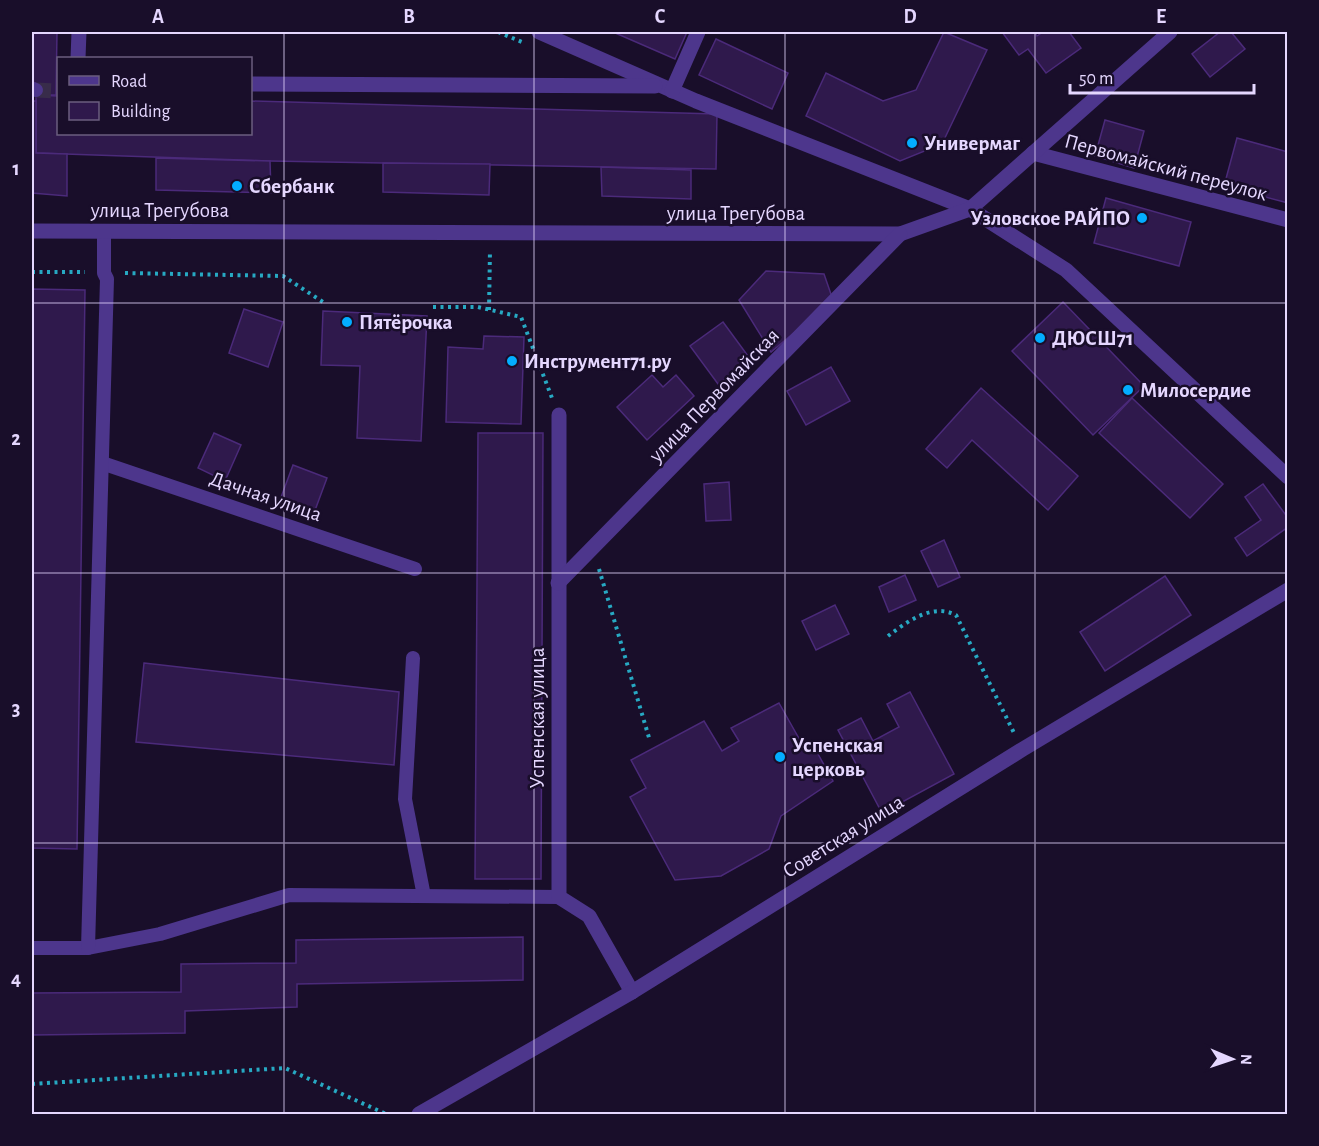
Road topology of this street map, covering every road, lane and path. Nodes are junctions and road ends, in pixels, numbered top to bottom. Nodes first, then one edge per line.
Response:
1 (79, 32) edge
2 (539, 32) edge
3 (698, 32) edge
4 (1170, 32) edge
5 (78, 57) edge
6 (252, 84) edge
7 (666, 89) junction
8 (1033, 153) junction
9 (970, 209) junction
10 (1287, 220) edge
11 (32, 231) edge
12 (490, 231) junction
13 (104, 232) junction
14 (900, 234) junction
15 (32, 272) edge
16 (104, 273) junction
17 (323, 302) dead end
18 (433, 307) dead end
19 (489, 310) junction
20 (559, 415) joint
21 (102, 463) junction
22 (1287, 477) edge
23 (587, 554) junction
24 (415, 569) dead end
25 (558, 584) junction
26 (1287, 590) edge
27 (888, 636) dead end
28 (412, 658) dead end
29 (650, 741) dead end
30 (1023, 749) junction
31 (424, 896) junction
32 (559, 897) junction
33 (32, 948) edge
34 (88, 948) junction
35 (632, 992) junction
36 (32, 1084) edge
37 (386, 1114) edge
38 (419, 1114) edge

1 - 5 street
2 - 7 street
3 - 7 street
4 - 8 street
6 - 7 street
7 - 9 street
8 - 9 street
8 - 10 street, Первомайский переулок
9 - 14 street, улица Трегубова
9 - 22 street
11 - 13 street, улица Трегубова
12 - 13 street, улица Трегубова
12 - 14 street, улица Трегубова
12 - 19 path
13 - 16 lane
14 - 23 street, улица Первомайская
15 - 16 path
16 - 17 path
16 - 21 lane
18 - 19 path
19 - 20 path
20 - 25 street, Успенская улица
21 - 24 lane, Дачная улица
21 - 34 lane
23 - 25 street, улица Первомайская
23 - 29 path
25 - 32 street, Успенская улица
26 - 30 street, Советская улица
27 - 30 path
28 - 31 lane
30 - 35 street, Советская улица
31 - 32 lane
31 - 34 lane
32 - 35 street
33 - 34 lane
35 - 38 street, Советская улица
36 - 37 path

